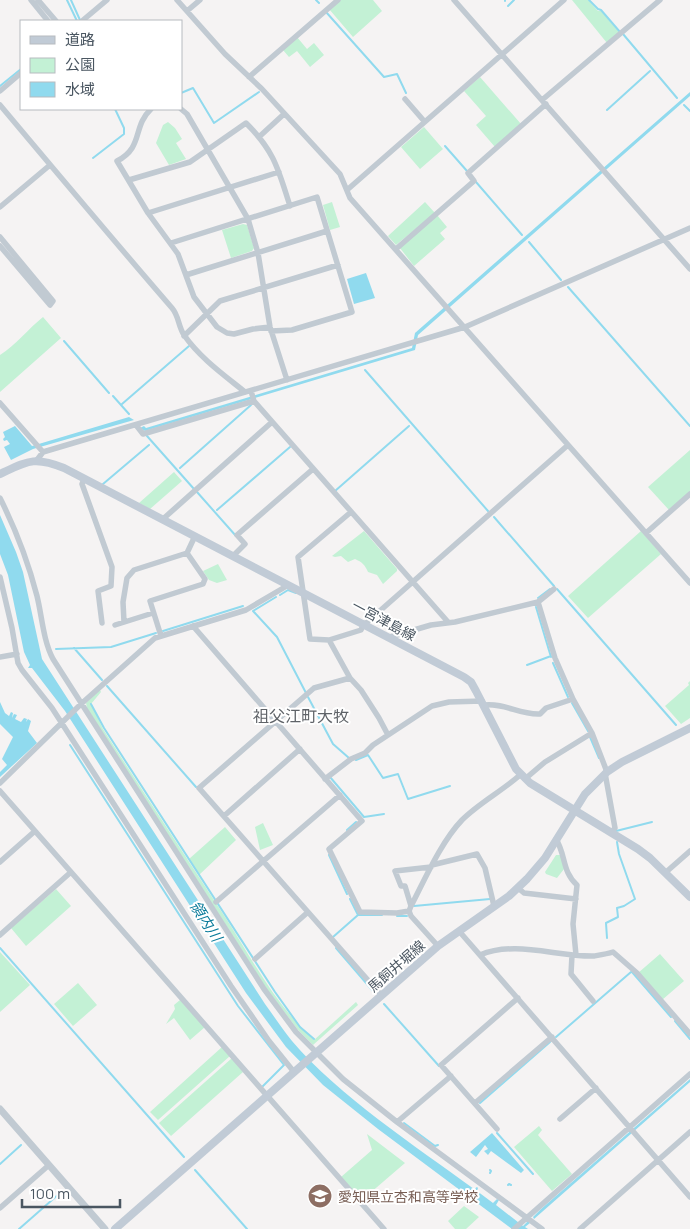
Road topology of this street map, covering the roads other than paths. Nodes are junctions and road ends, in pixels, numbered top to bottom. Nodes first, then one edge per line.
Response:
1 (31, 0) edge
2 (38, 0) edge
3 (106, 0) edge
4 (177, 0) edge
5 (200, 0) edge
6 (338, 0) edge
7 (454, 0) edge
8 (564, 0) edge
9 (660, 0) edge
10 (187, 11) junction
11 (47, 20) edge
12 (55, 20) edge
13 (83, 20) edge
14 (502, 54) junction
15 (20, 74) edge
16 (249, 77) junction
17 (0, 91) edge
18 (405, 99) dead end
19 (544, 102) junction
20 (0, 105) edge
21 (150, 110) edge
22 (182, 110) edge
23 (284, 114) junction
24 (424, 122) junction
25 (260, 136) junction
26 (208, 150) junction
27 (50, 165) junction
28 (279, 172) junction
29 (129, 180) junction
30 (230, 188) junction
31 (347, 190) junction
32 (290, 206) junction
33 (0, 207) edge
34 (148, 213) junction
35 (248, 219) junction
36 (690, 228) edge
37 (327, 231) junction
38 (0, 237) edge
39 (664, 239) junction
40 (171, 243) junction
41 (0, 246) edge
42 (396, 249) junction
43 (258, 253) junction
44 (338, 265) junction
45 (690, 269) edge
46 (186, 275) junction
47 (264, 288) junction
48 (206, 314) junction
49 (465, 327) junction
50 (271, 329) junction
51 (184, 336) junction
52 (287, 380) junction
53 (251, 396) junction
54 (0, 403) edge
55 (272, 422) junction
56 (136, 425) junction
57 (568, 445) junction
58 (40, 448) junction
59 (37, 460) junction
60 (312, 469) junction
61 (0, 474) edge
62 (84, 479) junction
63 (690, 494) edge
64 (0, 498) edge
65 (351, 512) junction
66 (163, 519) junction
67 (646, 533) junction
68 (196, 536) junction
69 (187, 552) junction
70 (233, 556) junction
71 (0, 577) edge
72 (412, 582) junction
73 (690, 583) edge
74 (286, 584) junction
75 (554, 588) dead end
76 (304, 594) junction
77 (538, 602) junction
78 (153, 613) junction
79 (124, 622) junction
80 (448, 622) junction
81 (102, 623) dead end
82 (364, 624) junction
83 (115, 625) dead end
84 (193, 626) junction
85 (161, 636) junction
86 (390, 638) junction
87 (329, 640) junction
88 (16, 654) junction
89 (0, 657) edge
90 (350, 678) junction
91 (573, 699) junction
92 (483, 703) junction
93 (81, 704) junction
94 (275, 721) junction
95 (62, 723) junction
96 (592, 732) junction
97 (688, 732) edge
98 (388, 735) junction
99 (300, 749) junction
100 (606, 772) junction
101 (523, 777) junction
102 (326, 778) junction
103 (0, 783) edge
104 (0, 791) edge
105 (340, 795) junction
106 (573, 810) junction
107 (224, 816) junction
108 (35, 831) junction
109 (611, 832) junction
110 (556, 839) junction
111 (690, 851) edge
112 (263, 861) junction
113 (0, 862) edge
114 (432, 866) junction
115 (71, 872) junction
116 (665, 873) junction
117 (518, 888) junction
118 (689, 893) edge
119 (576, 899) junction
120 (216, 902) dead end
121 (494, 906) junction
122 (410, 909) junction
123 (308, 912) junction
124 (459, 930) junction
125 (0, 935) edge
126 (438, 946) junction
127 (480, 955) junction
128 (574, 955) junction
129 (255, 959) dead end
130 (381, 995) junction
131 (518, 998) junction
132 (593, 1001) dead end
133 (690, 1034) edge
134 (552, 1037) junction
135 (316, 1052) junction
136 (294, 1072) junction
137 (690, 1074) edge
138 (451, 1076) junction
139 (596, 1088) junction
140 (267, 1096) junction
141 (475, 1103) junction
142 (0, 1109) edge
143 (560, 1119) dead end
144 (397, 1122) junction
145 (497, 1128) dead end
146 (632, 1130) junction
147 (690, 1132) edge
148 (658, 1160) junction
149 (49, 1165) junction
150 (690, 1197) edge
151 (0, 1208) edge
152 (527, 1218) junction
153 (105, 1229) edge
154 (116, 1229) edge
155 (384, 1229) edge
156 (514, 1229) edge
157 (542, 1229) edge
158 (580, 1229) edge

1 - 11 street
2 - 12 street
3 - 13 street
4 - 10 street
5 - 10 street
6 - 16 street
7 - 14 street
8 - 14 street
9 - 19 street
10 - 16 street
14 - 19 street
14 - 24 street
15 - 17 street
16 - 23 street
18 - 24 street
19 - 39 street
19 - 42 street
20 - 27 street
21 - 29 street
22 - 26 street
23 - 25 street
23 - 31 street
24 - 31 street
25 - 26 street
25 - 28 street
26 - 29 street
26 - 30 street
27 - 33 street
27 - 51 street
28 - 30 street
28 - 32 street
29 - 34 street
30 - 34 street
30 - 35 street
31 - 42 street
32 - 35 street
32 - 37 street
34 - 40 street
35 - 40 street
35 - 43 street
36 - 39 street
37 - 43 street
37 - 44 street
38 - 41 street
39 - 45 street
39 - 49 street
40 - 46 street
42 - 49 street
43 - 46 street
43 - 47 street
44 - 47 street
44 - 50 street
46 - 48 street
47 - 48 street
47 - 50 street
48 - 50 street
48 - 51 street
49 - 52 street
49 - 57 street
50 - 52 street
51 - 53 street
52 - 53 street
53 - 55 street
53 - 56 street
53 - 56 street
54 - 58 street
55 - 60 street
55 - 66 street
56 - 58 street
57 - 67 street
57 - 72 street
58 - 59 street
59 - 61 main road
59 - 62 main road, 一宮津島線
60 - 65 street
60 - 70 street
62 - 66 main road, 一宮津島線
62 - 81 street
63 - 67 street
64 - 93 street
65 - 72 street
65 - 76 street
66 - 68 main road, 一宮津島線
67 - 73 street
68 - 69 street
68 - 70 main road, 一宮津島線
69 - 78 street
69 - 79 street
70 - 74 main road, 一宮津島線
71 - 88 street
72 - 80 street
72 - 82 street
74 - 76 main road, 一宮津島線
74 - 84 street
75 - 77 street
76 - 82 main road, 一宮津島線
76 - 87 street
77 - 80 street
77 - 91 street
78 - 79 street
78 - 85 street
79 - 83 street
80 - 86 street
82 - 86 main road, 一宮津島線
82 - 87 street
84 - 85 street
84 - 94 street
85 - 93 street
86 - 92 main road, 一宮津島線
87 - 90 street
88 - 89 street
88 - 95 street
90 - 94 street
90 - 98 street
91 - 92 street
91 - 96 street
92 - 98 street
92 - 101 main road, 一宮津島線
93 - 95 street
93 - 135 street
94 - 99 street
94 - 107 street
95 - 103 street
95 - 136 street
96 - 100 street
96 - 101 street
97 - 100 main road, 馬飼井堀線
98 - 102 street
99 - 102 street
99 - 107 street
100 - 106 main road, 馬飼井堀線
100 - 109 street
101 - 106 main road, 一宮津島線
101 - 114 street
102 - 105 street
104 - 108 street
105 - 112 street
105 - 122 street
106 - 109 main road, 一宮津島線
106 - 110 main road, 馬飼井堀線
107 - 112 street
108 - 113 street
108 - 115 street
109 - 116 main road, 一宮津島線
110 - 117 main road, 馬飼井堀線
110 - 119 street
111 - 116 street
112 - 120 street
112 - 123 street
114 - 121 street
114 - 122 street
114 - 122 street
115 - 125 street
115 - 140 street
116 - 118 main road, 一宮津島線
117 - 119 street
117 - 121 main road, 馬飼井堀線
119 - 128 street
121 - 124 main road, 馬飼井堀線
122 - 126 street
123 - 129 street
123 - 130 street
124 - 126 main road, 馬飼井堀線
124 - 127 street
126 - 130 main road, 馬飼井堀線
127 - 128 street
127 - 131 street
128 - 132 street
128 - 133 street
130 - 135 main road, 馬飼井堀線
131 - 134 street
131 - 138 street
134 - 139 street
134 - 141 street
135 - 136 main road, 馬飼井堀線
135 - 144 street
136 - 140 main road, 馬飼井堀線
137 - 146 street
138 - 141 street
138 - 144 street
139 - 143 street
139 - 146 street
140 - 154 main road, 馬飼井堀線
140 - 155 street
141 - 145 street
142 - 149 street
144 - 152 street
146 - 148 street
146 - 152 street
147 - 148 street
148 - 150 street
148 - 158 street
149 - 151 street
149 - 153 street
152 - 156 street
152 - 157 street

